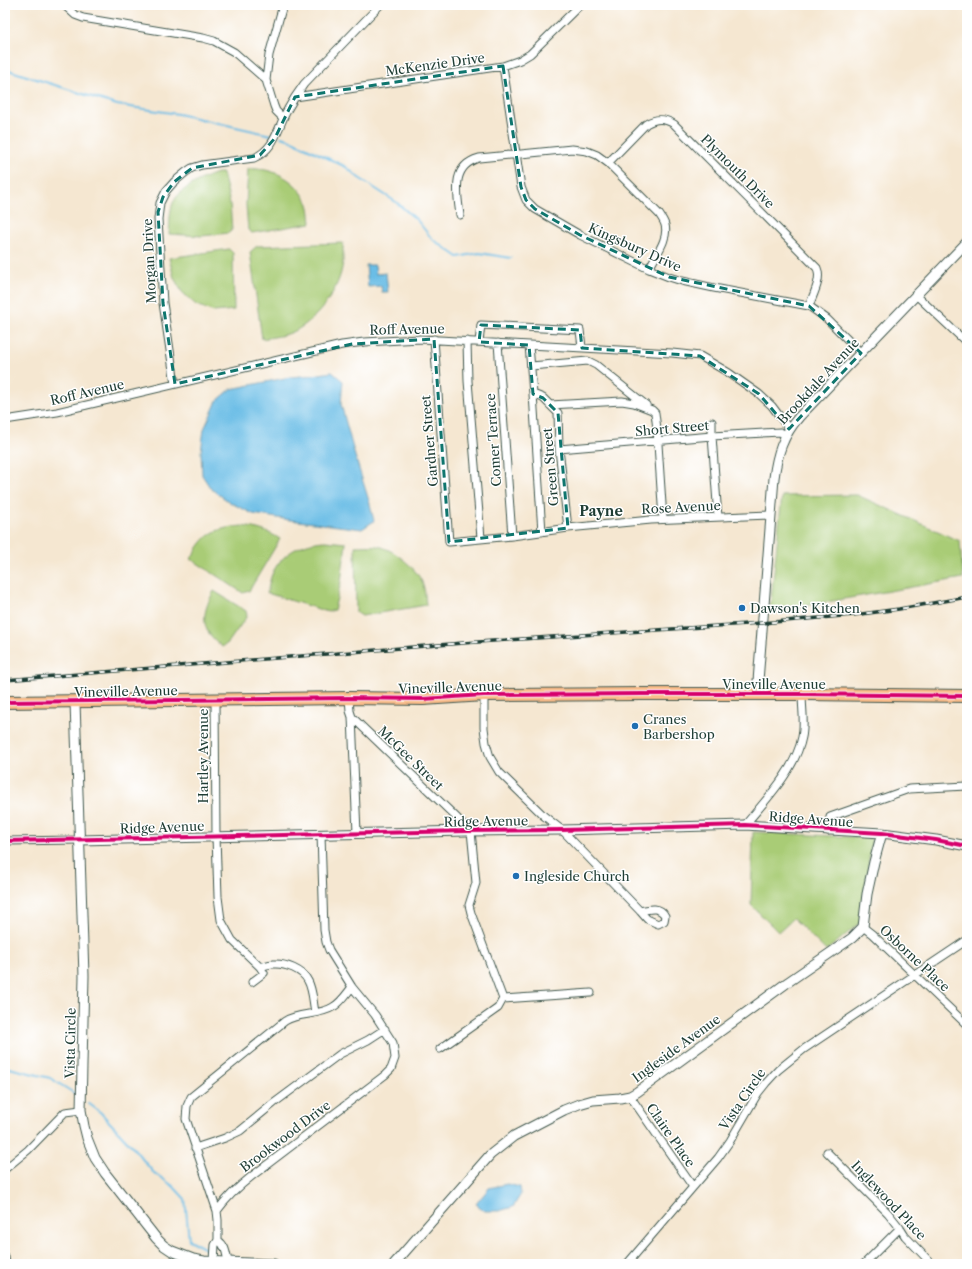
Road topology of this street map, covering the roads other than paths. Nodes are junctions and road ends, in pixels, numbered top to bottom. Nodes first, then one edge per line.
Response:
1 (64, 5) edge
2 (283, 5) edge
3 (380, 5) edge
4 (580, 5) edge
5 (503, 66) junction
6 (266, 80) junction
7 (295, 97) junction
8 (284, 118) junction
9 (516, 155) junction
10 (608, 162) junction
11 (460, 215) dead end
12 (967, 242) edge
13 (649, 269) junction
14 (916, 295) junction
15 (809, 306) junction
16 (434, 339) junction
17 (467, 341) junction
18 (479, 342) junction
19 (498, 343) junction
20 (967, 343) edge
21 (529, 345) junction
22 (582, 348) junction
23 (861, 353) junction
24 (531, 366) junction
25 (175, 384) junction
26 (533, 394) junction
27 (550, 405) junction
28 (652, 410) junction
29 (5, 420) edge
30 (712, 422) dead end
31 (788, 432) junction
32 (712, 436) junction
33 (657, 441) junction
34 (559, 449) junction
35 (771, 515) junction
36 (718, 517) junction
37 (663, 519) junction
38 (568, 528) junction
39 (542, 532) junction
40 (512, 536) junction
41 (481, 538) junction
42 (449, 542) joint
43 (757, 694) junction
44 (802, 694) junction
45 (484, 695) junction
46 (967, 696) edge
47 (349, 698) junction
48 (215, 700) junction
49 (5, 702) edge
50 (75, 702) junction
51 (352, 717) junction
52 (967, 786) edge
53 (745, 825) junction
54 (562, 830) junction
55 (468, 831) junction
56 (828, 831) junction
57 (356, 833) junction
58 (321, 834) junction
59 (882, 834) junction
60 (216, 836) junction
61 (80, 840) junction
62 (5, 841) edge
63 (967, 846) edge
64 (640, 911) dead end
65 (863, 927) junction
66 (967, 940) edge
67 (260, 967) junction
68 (915, 975) junction
69 (252, 982) dead end
70 (352, 987) junction
71 (591, 993) dead end
72 (503, 999) junction
73 (316, 1012) junction
74 (967, 1025) edge
75 (385, 1029) junction
76 (440, 1049) dead end
77 (630, 1096) junction
78 (81, 1110) junction
79 (195, 1148) junction
80 (827, 1152) dead end
81 (5, 1169) edge
82 (693, 1187) junction
83 (217, 1211) junction
84 (900, 1228) junction
85 (218, 1240) junction
86 (5, 1257) edge
87 (214, 1261) junction
88 (228, 1262) junction
89 (6, 1264) edge
90 (274, 1264) edge
91 (394, 1264) edge
92 (628, 1264) edge
93 (864, 1264) edge
94 (932, 1264) edge

1 - 6 street
2 - 6 street
3 - 7 street
4 - 5 street, McKenzie Drive
5 - 7 street, McKenzie Drive
5 - 9 street, Kingsbury Drive
6 - 8 street
7 - 8 street
8 - 25 street, Morgan Drive
9 - 10 street
9 - 11 street
9 - 13 street, Kingsbury Drive
10 - 13 street
10 - 15 street, Plymouth Drive
12 - 14 street, Brookdale Avenue
13 - 15 street, Kingsbury Drive
14 - 20 street
14 - 23 street, Brookdale Avenue
15 - 23 street, Kingsbury Drive
16 - 17 street, Roff Avenue
16 - 25 street, Roff Avenue
16 - 42 street, Gardner Street
17 - 18 street, Roff Avenue
17 - 41 street
18 - 19 street, Roff Avenue
18 - 22 street
19 - 21 street, Roff Avenue
19 - 40 street, Comer Terrace
21 - 22 street, Roff Avenue
21 - 24 street
22 - 31 street, Roff Avenue
23 - 31 street, Brookdale Avenue
24 - 26 street
24 - 28 street
25 - 29 street, Roff Avenue
26 - 27 street
26 - 39 street
27 - 28 street
27 - 34 street, Green Street
28 - 33 street
30 - 32 street
31 - 32 street, Short Street
31 - 35 street, Brookdale Avenue
32 - 33 street, Short Street
32 - 36 street
33 - 34 street, Short Street
33 - 37 street
34 - 38 street, Green Street
35 - 36 street, Rose Avenue
35 - 43 street, Brookdale Avenue
36 - 37 street, Rose Avenue
37 - 38 street, Rose Avenue
38 - 39 street, Rose Avenue
39 - 40 street, Rose Avenue
40 - 41 street, Rose Avenue
41 - 42 street, Rose Avenue
43 - 44 main road, Vineville Avenue
43 - 45 main road, Vineville Avenue
44 - 46 main road, Vineville Avenue
44 - 53 street
45 - 47 main road, Vineville Avenue
45 - 54 street
47 - 48 main road, Vineville Avenue
47 - 51 street
48 - 50 main road, Vineville Avenue
48 - 60 street, Hartley Avenue
49 - 50 main road, Vineville Avenue
50 - 61 street, Vista Circle
51 - 55 street, McGee Street
51 - 57 street
52 - 56 street
53 - 54 street, Ridge Avenue
53 - 56 street, Ridge Avenue
54 - 55 street, Ridge Avenue
54 - 64 street
55 - 57 street, Ridge Avenue
55 - 72 street
56 - 59 street, Ridge Avenue
57 - 58 street, Ridge Avenue
58 - 60 street, Ridge Avenue
58 - 70 street
59 - 63 street, Ridge Avenue
59 - 65 street
60 - 61 street, Ridge Avenue
60 - 67 street, Hartley Avenue
61 - 62 street, Ridge Avenue
61 - 78 street, Vista Circle
65 - 68 street, Osborne Place
65 - 77 street, Ingleside Avenue
66 - 68 street, Vista Circle
67 - 69 street
67 - 73 street
68 - 74 street, Osborne Place
68 - 82 street, Vista Circle
70 - 73 street
70 - 75 street
71 - 72 street
72 - 76 street
73 - 79 street
75 - 79 street
75 - 83 street, Brookwood Drive
77 - 82 street, Claire Place
77 - 91 street, Ingleside Avenue
78 - 81 street
78 - 87 street, Vista Circle
79 - 83 street
80 - 84 street, Inglewood Place
82 - 92 street, Vista Circle
83 - 85 street
84 - 93 street
84 - 94 street, Inglewood Place
85 - 87 street
85 - 88 street
86 - 89 street
87 - 88 street, Vista Circle
88 - 90 street, Vista Circle

